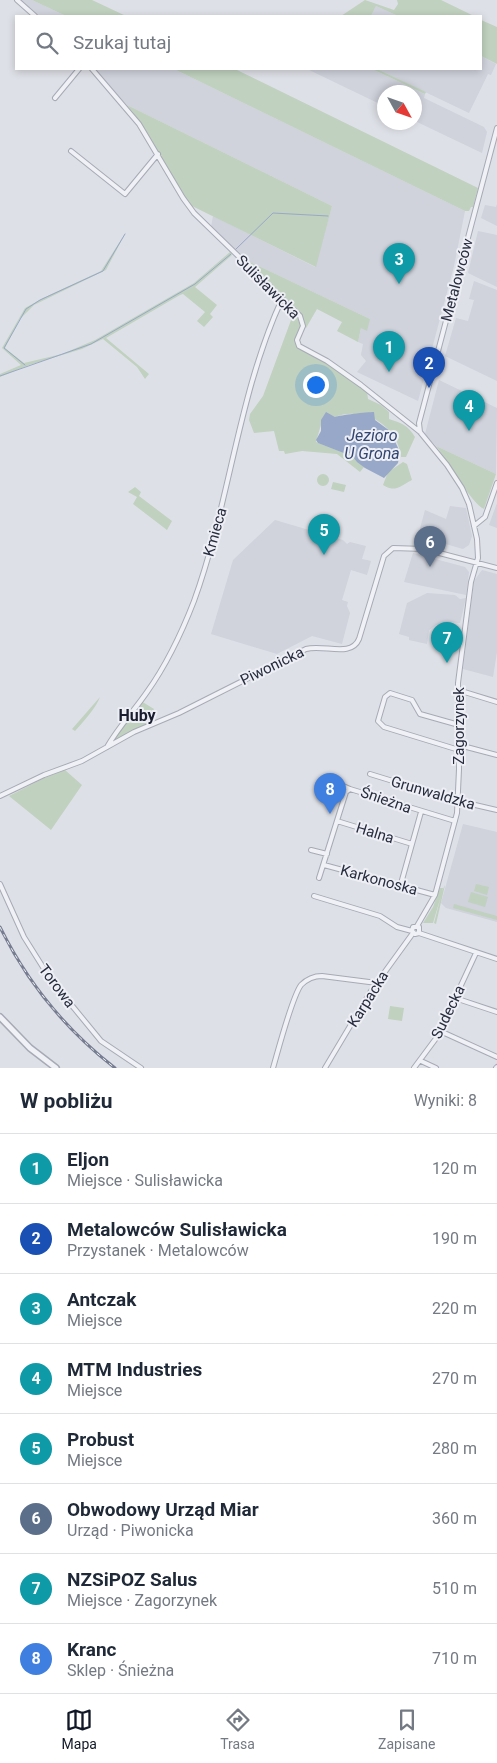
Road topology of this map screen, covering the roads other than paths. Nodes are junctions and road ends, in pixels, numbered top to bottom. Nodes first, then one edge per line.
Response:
1 (17, 0) edge
2 (35, 15) edge
3 (78, 70) edge
4 (93, 70) edge
5 (55, 98) dead end
6 (497, 128) edge
7 (71, 151) dead end
8 (158, 154) junction
9 (282, 299) junction
10 (420, 432) junction
11 (497, 483) edge
12 (474, 526) junction
13 (476, 562) junction
14 (497, 568) edge
15 (458, 690) junction
16 (497, 702) edge
17 (459, 725) junction
18 (459, 745) junction
19 (108, 747) junction
20 (459, 750) junction
21 (497, 754) edge
22 (370, 774) dead end
23 (332, 781) dead end
24 (350, 789) junction
25 (0, 796) edge
26 (458, 801) junction
27 (497, 810) edge
28 (421, 812) junction
29 (337, 821) junction
30 (455, 821) junction
31 (412, 844) junction
32 (311, 850) dead end
33 (327, 854) junction
34 (324, 865) junction
35 (319, 878) dead end
36 (0, 884) edge
37 (400, 887) junction
38 (435, 895) junction
39 (314, 896) dead end
40 (418, 926) junction
41 (412, 932) junction
42 (419, 933) junction
43 (476, 952) junction
44 (497, 959) edge
45 (377, 983) junction
46 (455, 998) junction
47 (497, 1012) edge
48 (0, 1016) edge
49 (440, 1031) junction
50 (497, 1057) edge
51 (420, 1060) junction
52 (56, 1068) edge
53 (141, 1068) edge
54 (273, 1068) edge
55 (325, 1068) edge
56 (414, 1068) edge
57 (436, 1068) edge

1 - 2 street
3 - 5 street
4 - 8 street, Sulisławicka
6 - 10 street, Metalowców
7 - 8 street
8 - 9 street, Sulisławicka
9 - 10 street, Sulisławicka
9 - 19 street, Kmieca
10 - 12 street, Sulisławicka
11 - 12 street
12 - 13 street, Sulisławicka
13 - 14 street, Piwonicka
13 - 15 street, Zagorzynek
13 - 19 street, Piwonicka
15 - 16 street
15 - 17 street, Zagorzynek
17 - 18 street, Zagorzynek
17 - 20 street
18 - 20 street, Zagorzynek
18 - 21 street
19 - 25 street, Piwonicka
20 - 26 street, Zagorzynek
22 - 26 street, Grunwaldzka
23 - 24 street
24 - 28 street, Śnieżna
24 - 29 street, Śnieżna
26 - 27 street, Grunwaldzka
26 - 30 street
28 - 30 street, Śnieżna
28 - 31 street
29 - 31 street, Halna
29 - 33 street, Śnieżna
30 - 38 street
31 - 37 street
32 - 33 street
33 - 34 street, Śnieżna
34 - 35 street, Śnieżna
34 - 37 street, Karkonoska
36 - 53 street, Torowa
37 - 38 street, Karkonoska
38 - 40 street
39 - 41 street
40 - 41 street
40 - 42 street
41 - 42 street
41 - 45 street, Karpacka
42 - 43 street
43 - 44 street
43 - 46 street, Sudecka
45 - 54 street
45 - 55 street, Karpacka
46 - 47 street
46 - 49 street, Sudecka
48 - 52 street
49 - 50 street
49 - 51 street, Sudecka
51 - 56 street, Sudecka
51 - 57 street

